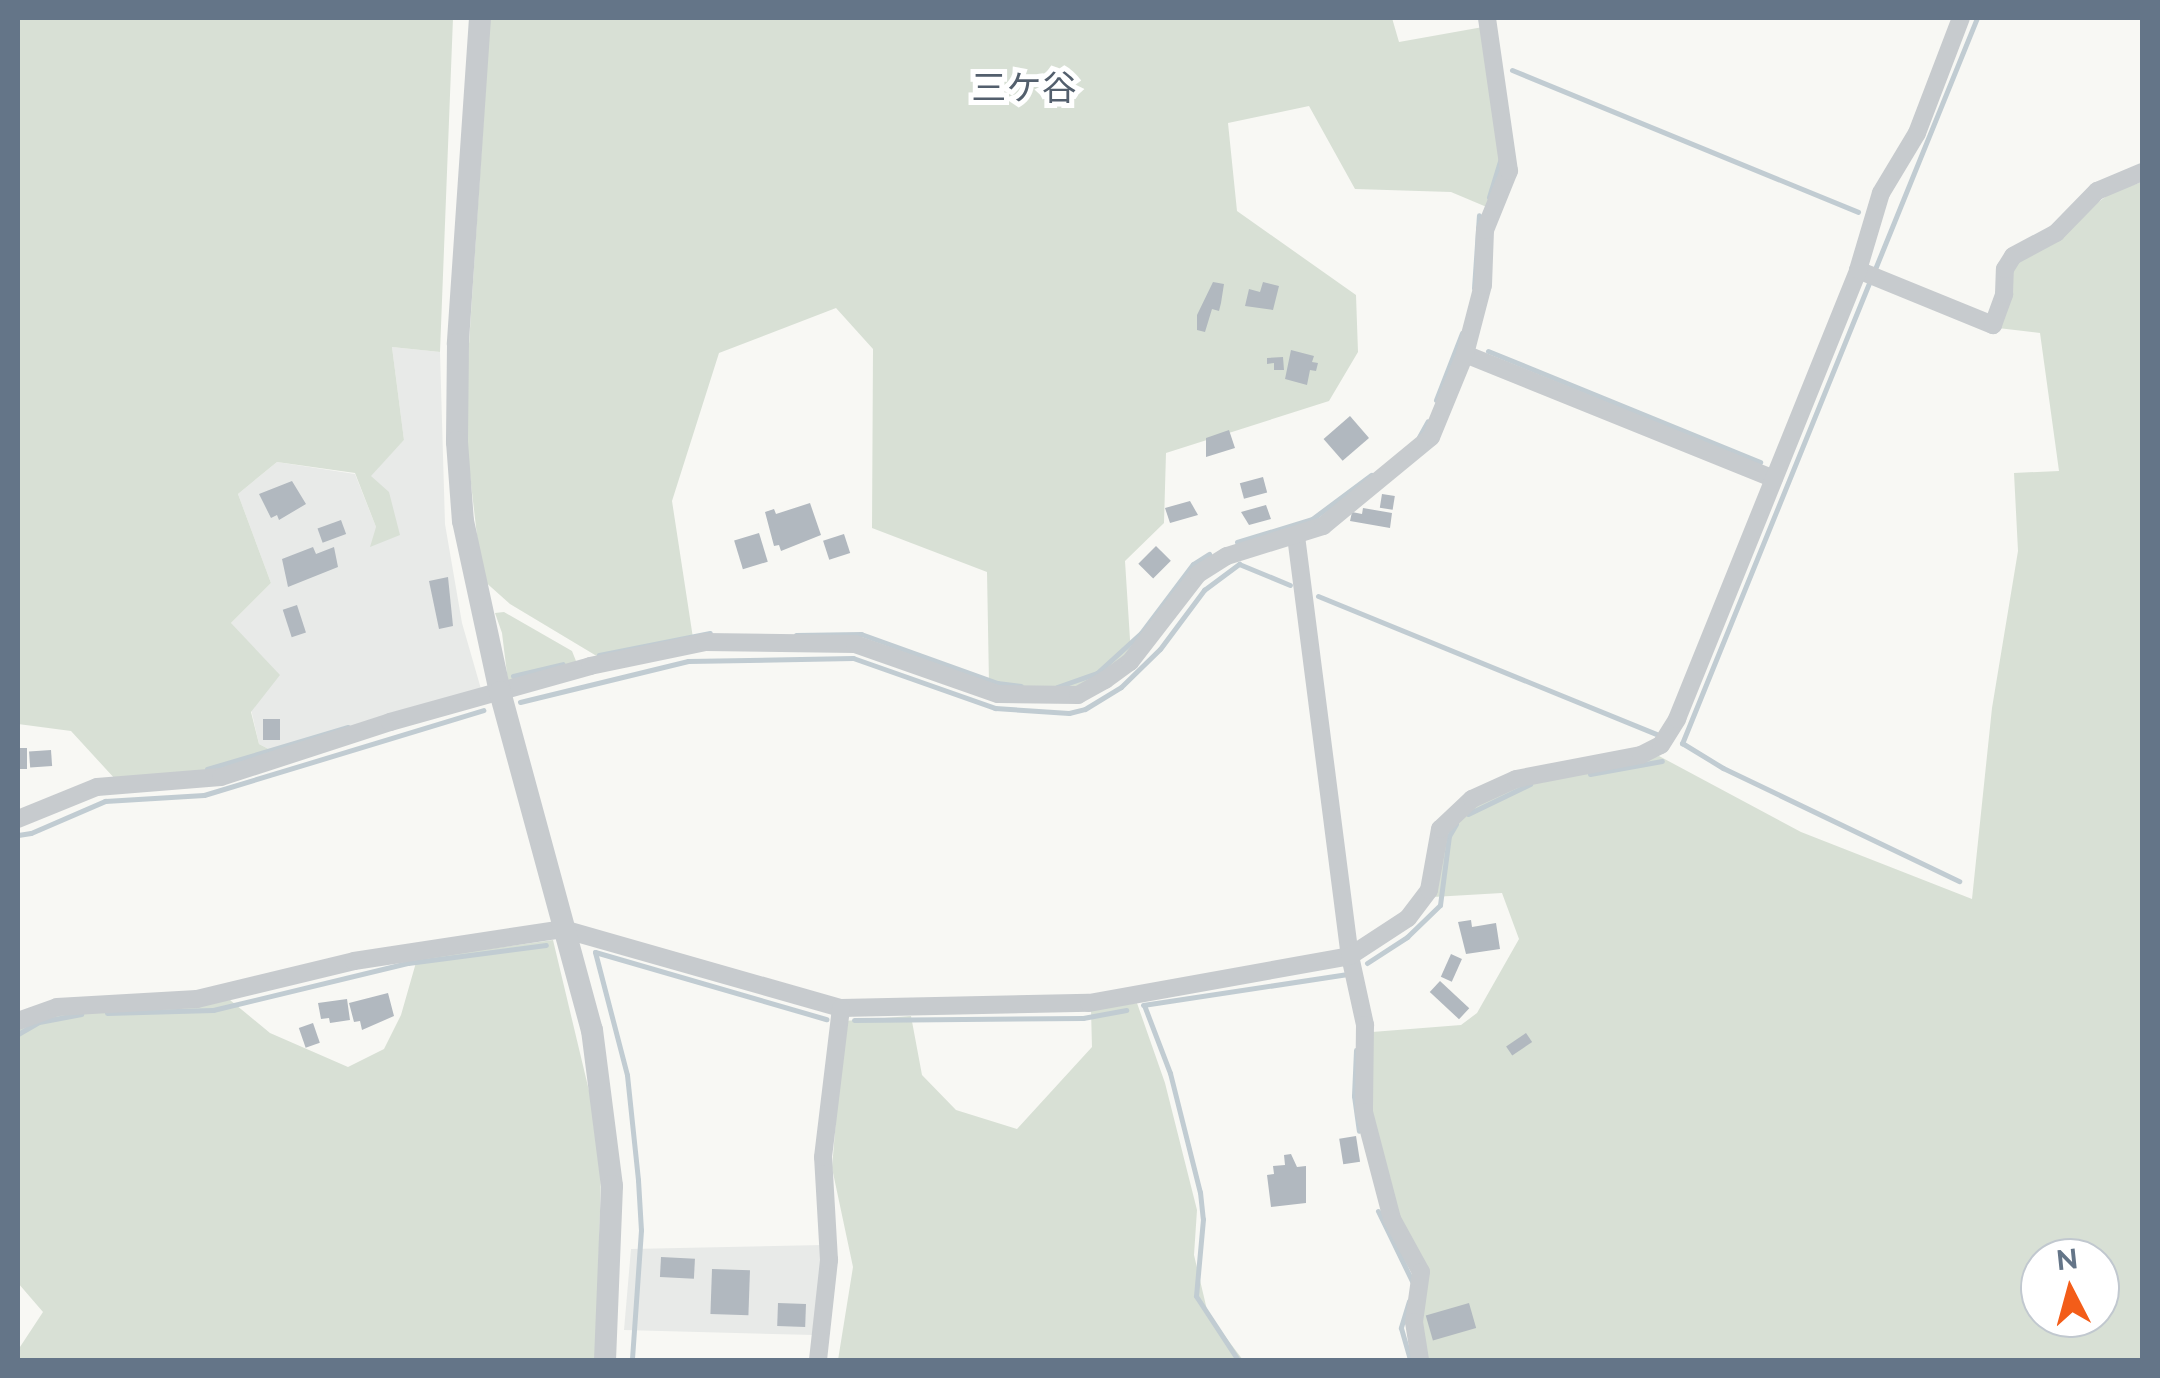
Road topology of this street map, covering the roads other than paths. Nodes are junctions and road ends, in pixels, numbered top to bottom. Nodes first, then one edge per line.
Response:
1 (480, 18) edge
2 (1488, 18) edge
3 (1961, 18) edge
4 (2142, 172) edge
5 (1858, 270) junction
6 (1465, 354) junction
7 (1774, 479) junction
8 (1296, 536) junction
9 (500, 692) junction
10 (18, 818) edge
11 (563, 929) junction
12 (1350, 956) junction
13 (841, 1008) junction
14 (18, 1021) edge
15 (605, 1360) edge
16 (818, 1360) edge
17 (1420, 1360) edge

1 - 9 street
2 - 6 street
3 - 5 street
4 - 5 street
5 - 7 street
6 - 7 street
6 - 8 street
7 - 12 street
8 - 9 street
8 - 12 street
9 - 10 street
9 - 11 street
11 - 13 street
11 - 14 street
11 - 15 street
12 - 13 street
12 - 17 street
13 - 16 street

